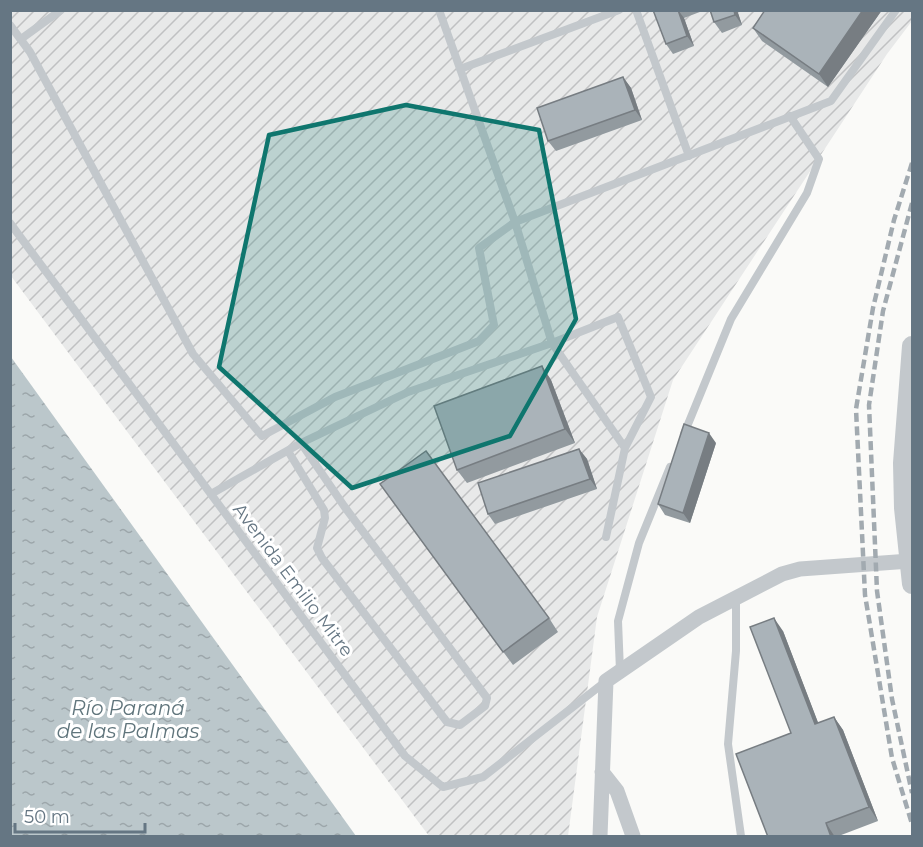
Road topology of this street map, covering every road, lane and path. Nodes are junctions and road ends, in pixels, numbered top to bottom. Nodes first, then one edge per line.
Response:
1 (61, 10) edge
2 (439, 10) edge
3 (619, 10) edge
4 (636, 10) edge
5 (896, 10) edge
6 (10, 25) edge
7 (21, 39) junction
8 (460, 69) junction
9 (790, 116) junction
10 (689, 156) junction
11 (515, 222) junction
12 (10, 223) edge
13 (552, 343) junction
14 (912, 346) edge
15 (301, 443) junction
16 (908, 444) edge
17 (679, 447) edge
18 (625, 448) junction
19 (288, 451) junction
20 (674, 458) edge
21 (211, 494) junction
22 (606, 537) dead end
23 (911, 560) edge
24 (912, 584) edge
25 (736, 596) junction
26 (620, 672) junction
27 (606, 681) junction
28 (602, 772) junction
29 (600, 837) edge
30 (633, 837) edge
31 (741, 837) edge

1 - 7 lane
2 - 8 lane
3 - 8 lane
4 - 10 lane
5 - 9 lane
6 - 7 lane
7 - 11 lane
8 - 11 lane
9 - 10 lane
9 - 17 lane
10 - 11 lane
11 - 13 lane
12 - 21 lane, Avenida Emilio Mitre
13 - 15 lane
13 - 18 lane
13 - 18 lane
14 - 16 street
15 - 19 lane
15 - 19 lane
16 - 23 street
18 - 22 lane
19 - 21 lane
20 - 26 lane
21 - 27 lane, Avenida Emilio Mitre
23 - 24 street
23 - 25 street
25 - 26 street
25 - 31 lane
26 - 27 street
27 - 28 street
28 - 29 street
28 - 30 street

